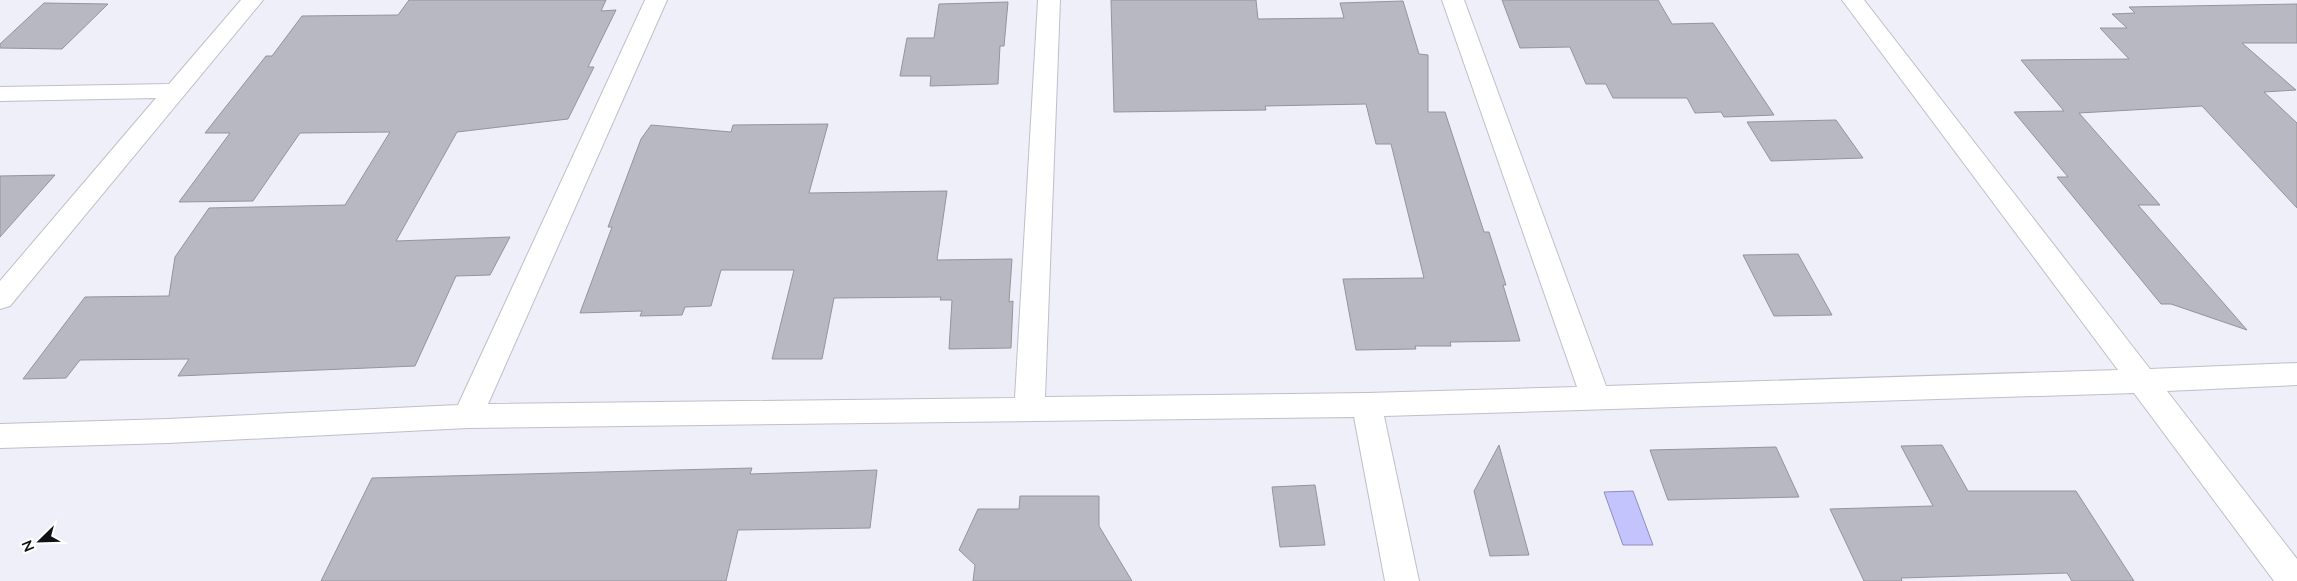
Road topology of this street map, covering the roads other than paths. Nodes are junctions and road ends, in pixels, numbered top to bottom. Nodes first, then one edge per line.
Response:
1 (252, 0) edge
2 (656, 0) edge
3 (1049, 0) edge
4 (1453, 0) edge
5 (1853, 0) edge
6 (174, 91) junction
7 (0, 94) edge
8 (0, 299) edge
9 (2297, 374) edge
10 (2144, 382) junction
11 (1596, 398) junction
12 (1368, 405) junction
13 (1029, 410) junction
14 (468, 416) junction
15 (0, 436) edge
16 (1402, 581) edge
17 (2294, 581) edge

1 - 6 street
2 - 14 street
3 - 13 street
4 - 11 street
5 - 10 street
6 - 7 street
6 - 8 street
9 - 10 street
10 - 11 street
10 - 17 street
11 - 12 street
12 - 13 street
12 - 16 street
13 - 14 street
14 - 15 street

